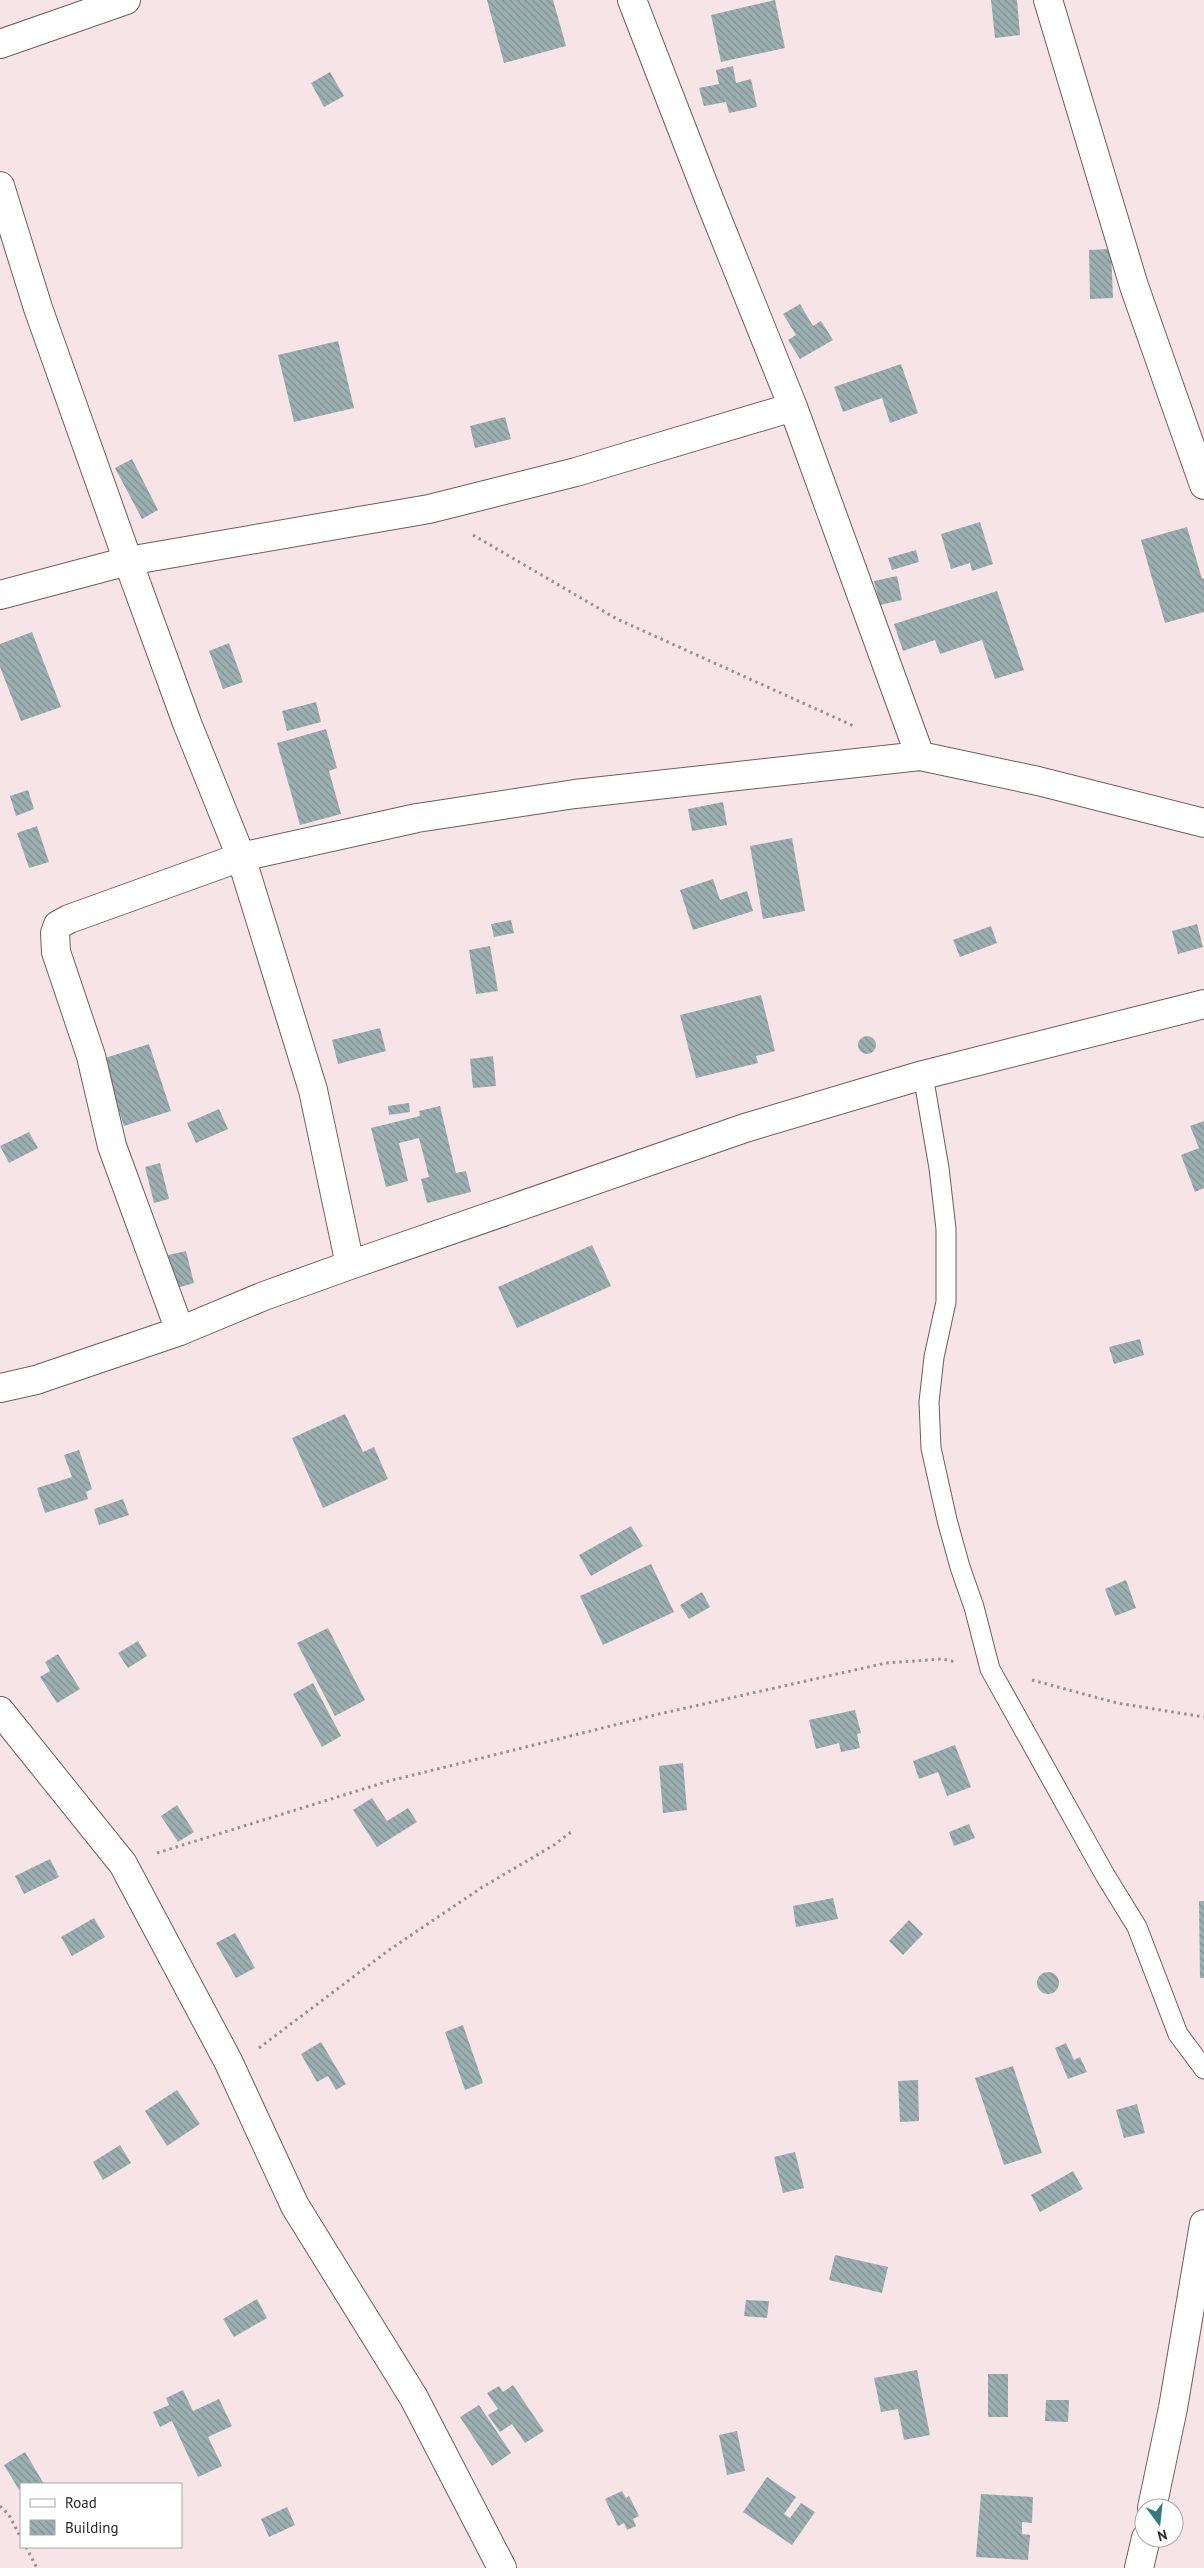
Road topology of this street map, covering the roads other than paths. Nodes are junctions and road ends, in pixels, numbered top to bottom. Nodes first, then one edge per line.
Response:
1 (126, 0) edge
2 (632, 0) edge
3 (1048, 0) edge
4 (0, 44) edge
5 (0, 186) edge
6 (793, 407) junction
7 (1204, 485) edge
8 (128, 561) junction
9 (0, 595) edge
10 (920, 756) junction
11 (1204, 823) edge
12 (241, 857) junction
13 (1204, 1004) edge
14 (923, 1075) junction
15 (350, 1265) junction
16 (180, 1331) junction
17 (0, 1388) edge
18 (0, 1711) edge
19 (1204, 2069) edge
20 (1204, 2224) edge
21 (1154, 2498) edge
22 (1144, 2548) edge
23 (502, 2568) edge
24 (1139, 2568) edge

1 - 4 street
2 - 6 street
3 - 7 street
5 - 8 street
6 - 8 street
6 - 10 street
8 - 9 street
8 - 12 street
10 - 11 street
10 - 12 street
12 - 15 street
12 - 16 street
13 - 14 street
14 - 15 street
14 - 19 lane
15 - 16 street
16 - 17 street
18 - 23 street
20 - 21 street
22 - 24 street

